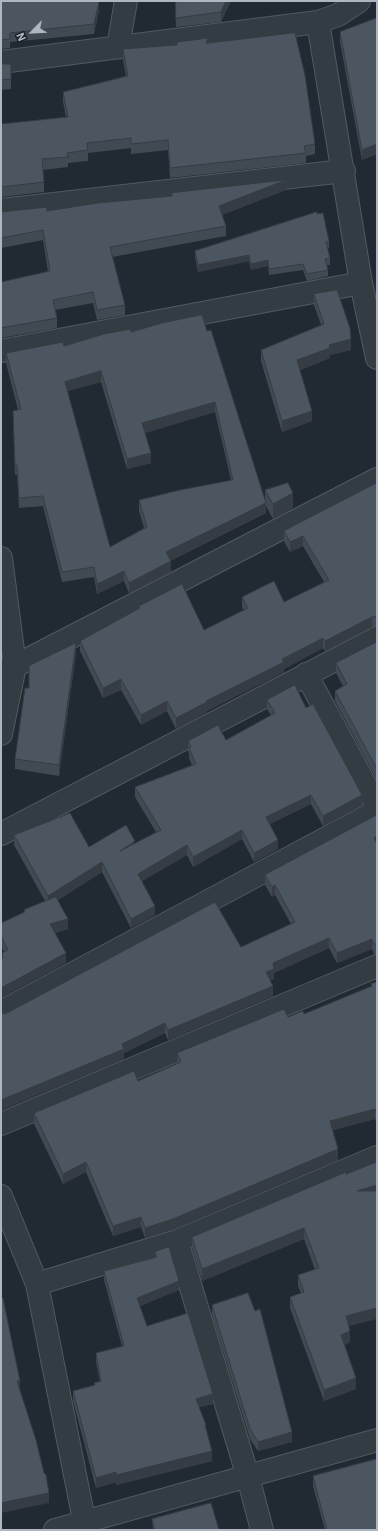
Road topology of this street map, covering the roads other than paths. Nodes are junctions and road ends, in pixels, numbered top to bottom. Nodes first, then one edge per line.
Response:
1 (126, 1) edge
2 (359, 1) edge
3 (318, 22) junction
4 (118, 47) junction
5 (1, 62) edge
6 (344, 171) junction
7 (1, 210) edge
8 (361, 284) junction
9 (1, 351) edge
10 (377, 358) edge
11 (377, 479) edge
12 (1, 558) edge
13 (377, 638) edge
14 (8, 669) edge
15 (306, 674) junction
16 (1, 734) edge
17 (377, 806) edge
18 (377, 811) edge
19 (1, 834) edge
20 (377, 966) edge
21 (1, 1012) edge
22 (1, 1124) edge
23 (377, 1157) edge
24 (1, 1196) edge
25 (177, 1241) junction
26 (37, 1284) junction
27 (377, 1440) edge
28 (248, 1477) junction
29 (85, 1526) edge
30 (55, 1530) edge
31 (262, 1530) edge

1 - 4 street
2 - 3 street
3 - 4 street
3 - 6 street
4 - 5 street
6 - 7 street
6 - 8 street
8 - 9 street
8 - 10 street
11 - 14 street
12 - 14 street
13 - 15 street
14 - 16 street
15 - 17 street
15 - 19 street
18 - 21 street
20 - 22 street
23 - 25 street
24 - 26 street
25 - 26 street
25 - 28 street
26 - 29 street
27 - 28 street
28 - 29 street
28 - 31 street
29 - 30 street

